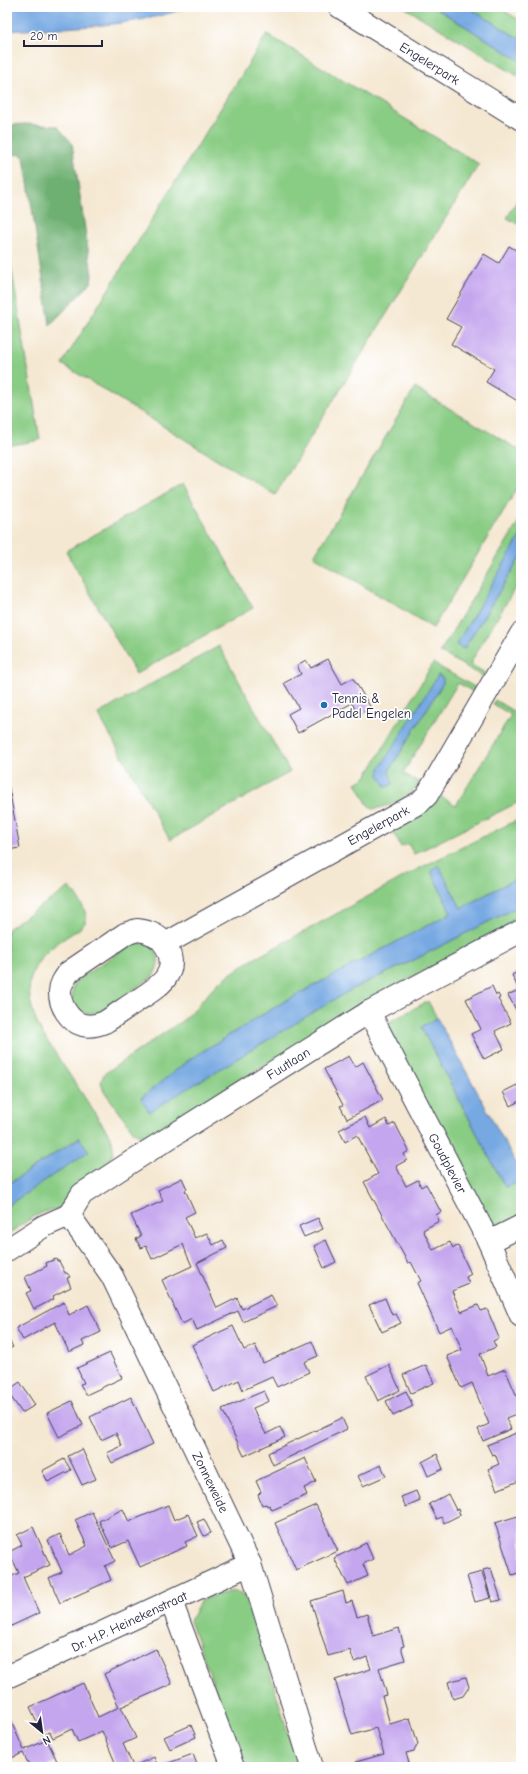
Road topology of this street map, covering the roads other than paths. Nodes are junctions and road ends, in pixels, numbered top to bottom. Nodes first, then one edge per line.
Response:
1 (340, 7) edge
2 (521, 119) edge
3 (521, 634) edge
4 (521, 931) edge
5 (165, 944) junction
6 (369, 1012) junction
7 (69, 1215) junction
8 (521, 1226) edge
9 (489, 1242) junction
10 (7, 1250) edge
11 (521, 1316) edge
12 (250, 1564) junction
13 (171, 1601) junction
14 (7, 1677) edge
15 (234, 1767) edge
16 (312, 1767) edge

1 - 2 street, Engelerpark
3 - 5 street, Engelerpark
4 - 6 street, Fuutlaan
5 - 5 street
6 - 7 street, Fuutlaan
6 - 9 street, Goudplevier
7 - 10 street
7 - 12 street, Zonneweide
8 - 9 street
9 - 11 street, Goudplevier
12 - 13 street, Dr. H.P. Heinekenstraat
12 - 16 street, Zonneweide
13 - 14 street, Dr. H.P. Heinekenstraat
13 - 15 street

